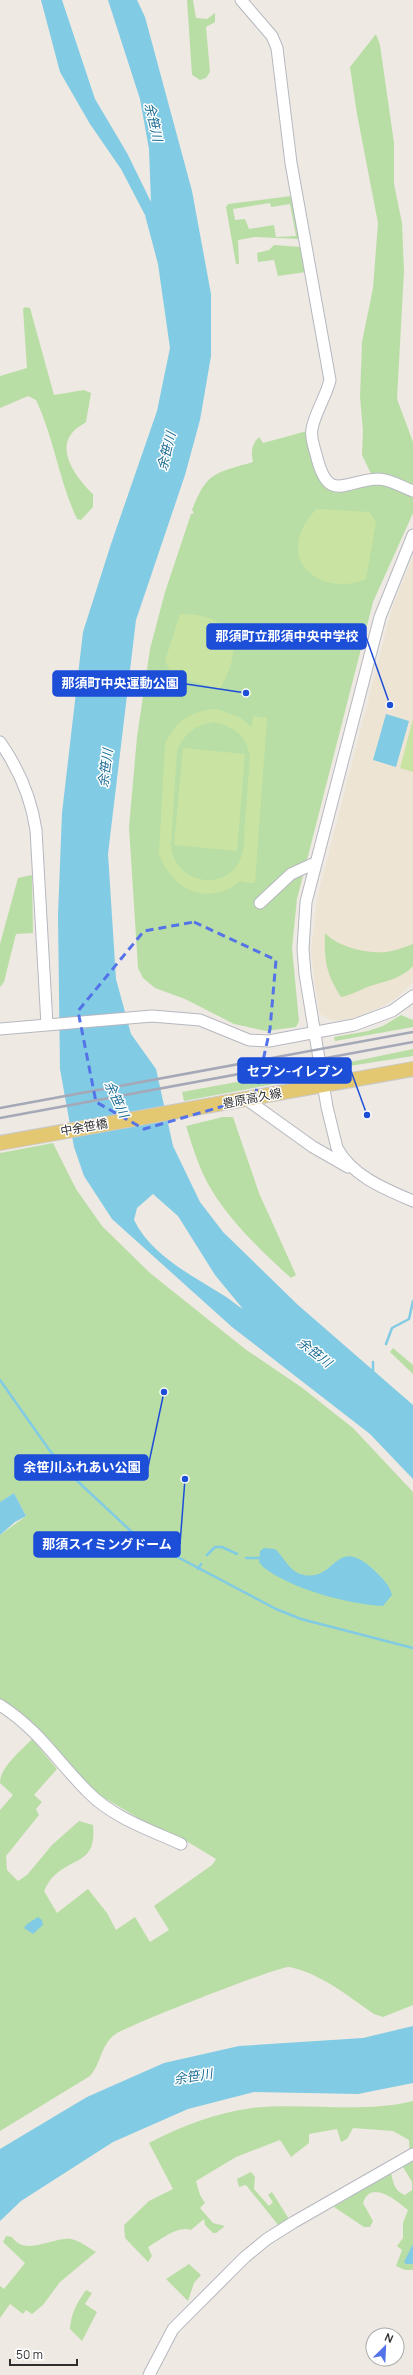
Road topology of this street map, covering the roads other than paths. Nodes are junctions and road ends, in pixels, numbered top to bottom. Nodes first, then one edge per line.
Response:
1 (241, 0) edge
2 (413, 491) edge
3 (413, 535) edge
4 (0, 742) edge
5 (315, 863) junction
6 (260, 903) dead end
7 (413, 996) edge
8 (47, 1025) junction
9 (0, 1029) edge
10 (314, 1033) junction
11 (413, 1069) edge
12 (324, 1085) junction
13 (246, 1099) junction
14 (186, 1110) joint
15 (0, 1143) edge
16 (352, 1169) junction
17 (413, 1202) edge
18 (0, 1704) edge
19 (181, 1844) dead end
20 (413, 2154) edge
21 (149, 2375) edge

1 - 2 street
3 - 5 street
4 - 8 street
5 - 6 street
5 - 10 street
7 - 10 street
8 - 9 street
8 - 10 street
10 - 12 street
11 - 12 main road, 豊原高久線
12 - 13 main road, 豊原高久線
12 - 16 street
13 - 14 main road, 豊原高久線
13 - 16 street
14 - 15 main road, 中余笹橋
16 - 17 street
18 - 19 street
20 - 21 street

